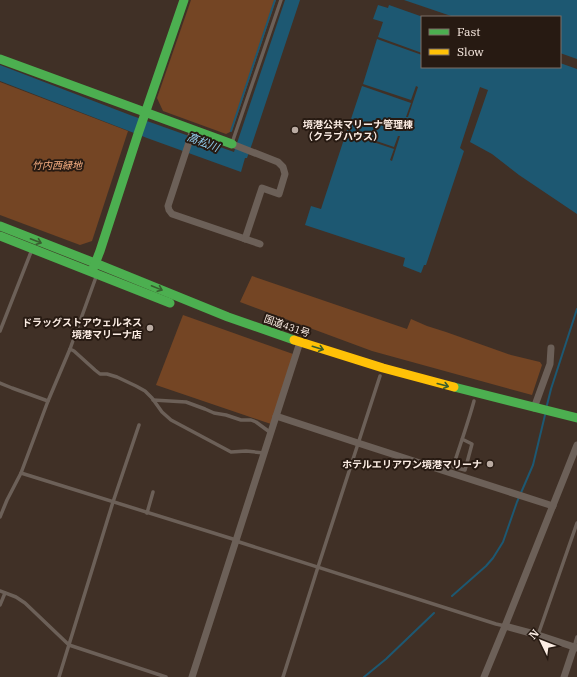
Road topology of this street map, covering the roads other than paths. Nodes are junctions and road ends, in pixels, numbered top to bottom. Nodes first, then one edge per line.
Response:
1 (184, 0) edge
2 (281, 0) edge
3 (0, 59) edge
4 (144, 116) junction
5 (192, 133) junction
6 (234, 145) junction
7 (0, 226) edge
8 (0, 236) edge
9 (245, 239) junction
10 (260, 244) dead end
11 (33, 249) junction
12 (96, 269) junction
13 (0, 331) edge
14 (298, 346) junction
15 (551, 348) dead end
16 (70, 349) junction
17 (380, 376) junction
18 (0, 383) edge
19 (153, 400) junction
20 (48, 401) junction
21 (474, 401) junction
22 (536, 411) junction
23 (276, 416) junction
24 (554, 416) junction
25 (577, 418) edge
26 (139, 425) dead end
27 (577, 426) edge
28 (271, 433) junction
29 (462, 439) junction
30 (358, 443) junction
31 (577, 445) edge
32 (264, 452) junction
33 (21, 473) junction
34 (153, 492) dead end
35 (113, 502) junction
36 (553, 506) junction
37 (147, 513) junction
38 (0, 517) edge
39 (577, 523) edge
40 (236, 541) junction
41 (318, 567) junction
42 (0, 591) edge
43 (5, 593) junction
44 (0, 605) edge
45 (505, 626) junction
46 (538, 635) junction
47 (577, 637) edge
48 (69, 645) junction
49 (575, 647) edge
50 (59, 677) edge
51 (166, 677) edge
52 (192, 677) edge
53 (283, 677) edge
54 (484, 677) edge
55 (564, 677) edge

1 - 4 main road
2 - 6 lane
3 - 4 main road
4 - 5 main road
4 - 12 main road
5 - 6 main road
5 - 9 street
6 - 9 street
7 -> 12 main road, 国道431号
8 - 11 main road, 国道431号
9 - 10 street
11 - 12 main road, 国道431号
11 - 13 lane
12 - 14 main road, 国道431号
12 - 16 lane
14 - 17 main road, 国道431号
14 -> 22 main road, 国道431号
14 - 23 street
15 - 22 street
16 - 19 lane
16 - 20 lane
17 - 21 main road, 国道431号
17 - 30 lane
18 - 20 lane
19 - 28 lane
19 - 32 lane
20 - 33 lane
21 - 22 main road, 国道431号
21 - 29 lane
22 - 24 main road, 国道431号
23 - 28 street
23 - 30 street
24 - 25 main road, 国道431号
24 - 27 main road, 国道431号
26 - 35 lane
28 - 32 street
29 - 29 lane
30 - 36 street
30 - 41 lane
31 - 36 street
32 - 40 street
33 - 35 lane
33 - 38 lane
34 - 37 lane
35 - 37 lane
35 - 48 lane
36 - 45 street
37 - 40 lane
39 - 46 lane
40 - 41 lane
40 - 52 street
41 - 45 lane
41 - 53 lane
42 - 43 lane
43 - 44 lane
43 - 48 lane
45 - 46 street
45 - 54 street
46 - 49 street
47 - 49 lane
48 - 50 lane
48 - 51 lane
49 - 55 street

